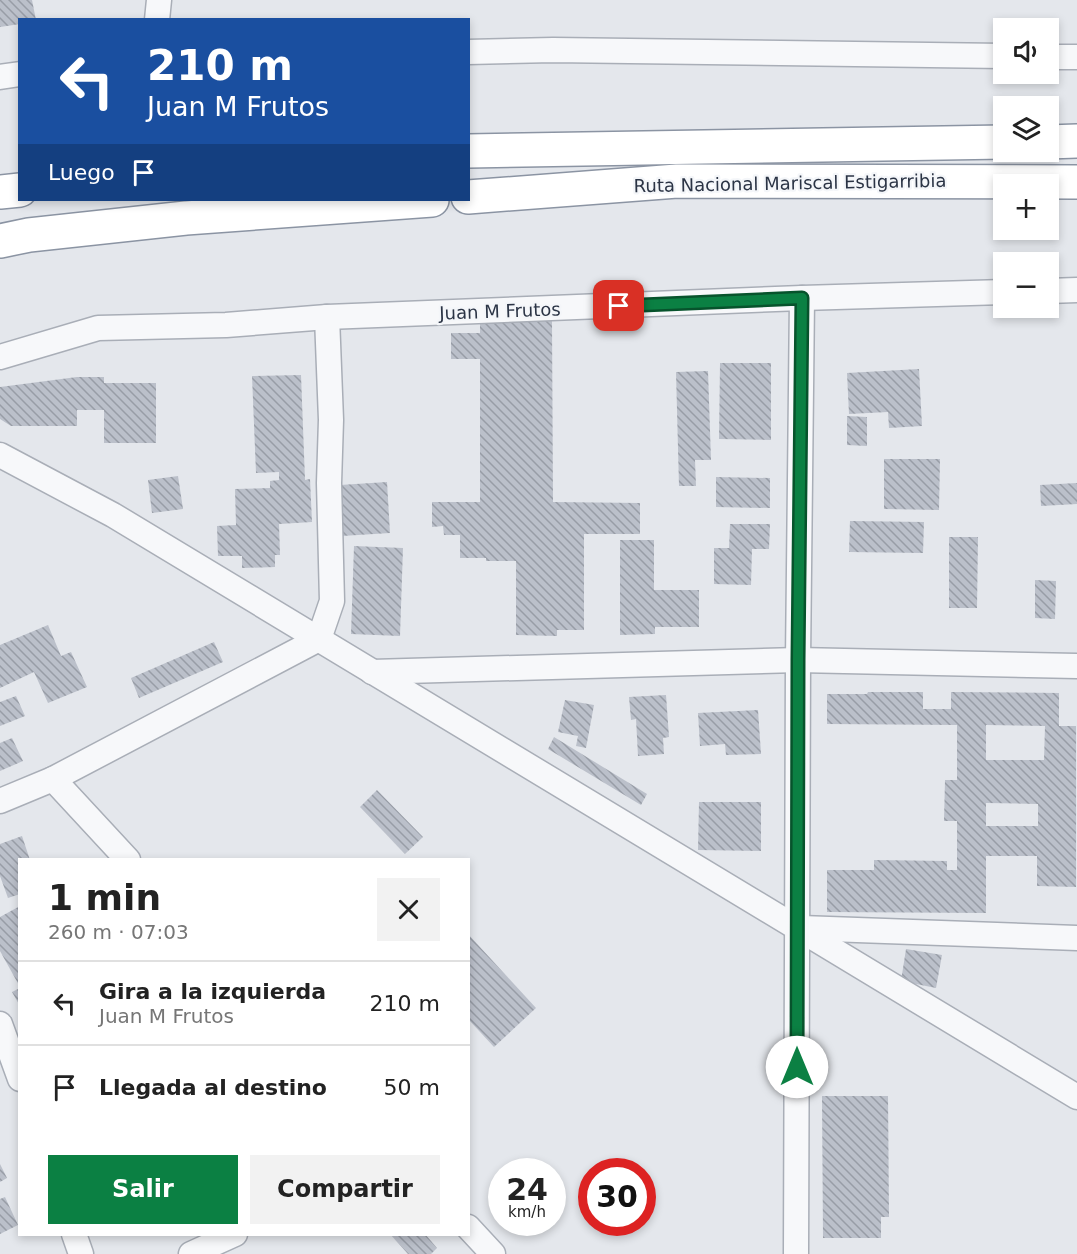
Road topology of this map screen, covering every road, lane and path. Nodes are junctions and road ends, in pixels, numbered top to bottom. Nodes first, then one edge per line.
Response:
1 (159, 0) edge
2 (157, 18) edge
3 (470, 52) edge
4 (993, 56) edge
5 (1059, 57) edge
6 (1077, 57) edge
7 (18, 74) edge
8 (0, 76) edge
9 (1077, 141) edge
10 (993, 142) edge
11 (1059, 142) edge
12 (470, 152) edge
13 (1077, 182) edge
14 (18, 190) edge
15 (0, 192) edge
16 (470, 197) edge
17 (418, 201) edge
18 (0, 241) edge
19 (1077, 290) edge
20 (1059, 291) edge
21 (993, 292) edge
22 (802, 298) junction
23 (327, 317) junction
24 (0, 357) edge
25 (0, 455) edge
26 (319, 639) junction
27 (798, 660) junction
28 (1077, 666) edge
29 (372, 672) junction
30 (53, 779) junction
31 (0, 801) edge
32 (126, 858) edge
33 (798, 927) junction
34 (1077, 938) edge
35 (0, 1024) edge
36 (18, 1074) edge
37 (1077, 1097) edge
38 (470, 1229) edge
39 (75, 1236) edge
40 (231, 1236) edge
41 (81, 1254) edge
42 (191, 1254) edge
43 (493, 1254) edge
44 (795, 1254) edge

1 - 2 street
3 - 4 street
5 - 6 street
7 - 8 street
9 - 11 highway
10 - 12 highway, Ruta Nacional Mariscal Estigarribia
13 - 16 highway, Ruta Nacional Mariscal Estigarribia
14 - 15 highway
17 - 18 highway
19 - 20 street
21 - 22 street, Juan M Frutos
22 - 23 street, Juan M Frutos
22 - 27 street
23 - 24 street, Juan M Frutos
23 - 26 street
25 - 26 street
26 - 29 street
26 - 30 street
27 - 28 street
27 - 29 street
27 - 33 street
29 - 33 street
30 - 31 street
30 - 32 street
33 - 34 street
33 - 37 street
33 - 44 street
35 - 36 street
38 - 43 street
39 - 41 street
40 - 42 street

